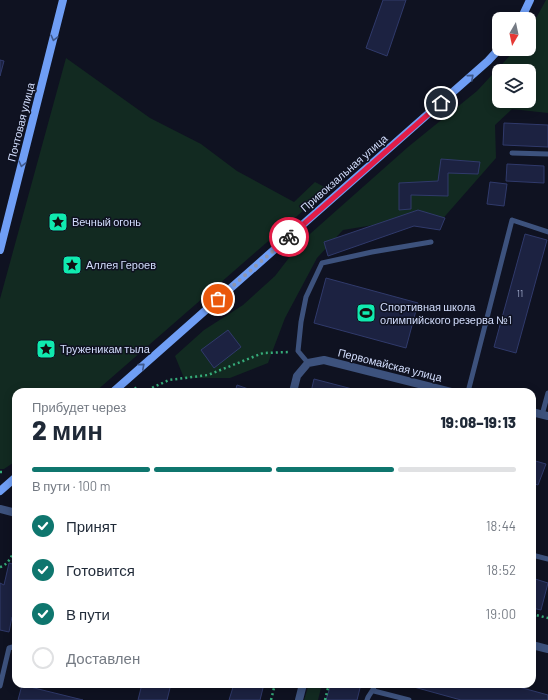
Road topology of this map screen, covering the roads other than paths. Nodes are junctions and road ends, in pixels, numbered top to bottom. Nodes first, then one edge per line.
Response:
1 (63, 0) edge
2 (530, 0) edge
3 (524, 12) edge
4 (492, 56) edge
5 (512, 153) dead end
6 (548, 154) edge
7 (3, 224) edge
8 (548, 232) edge
9 (431, 242) dead end
10 (0, 250) edge
11 (308, 362) junction
12 (118, 388) edge
13 (294, 388) edge
14 (435, 388) edge
15 (469, 388) edge
16 (548, 393) edge
17 (545, 416) edge
18 (12, 480) edge
19 (0, 491) edge
20 (0, 508) edge
21 (12, 512) edge
22 (536, 556) edge
23 (548, 559) edge
24 (536, 646) edge
25 (12, 647) edge
26 (548, 649) edge
27 (0, 686) edge
28 (302, 688) edge
29 (375, 688) edge
30 (374, 691) junction
31 (299, 700) edge
32 (367, 700) edge
33 (409, 700) edge

1 -> 7 main road, Почтовая улица
2 - 3 main road
12 -> 4 main road, Привокзальная улица
5 - 6 lane
7 - 10 main road, Почтовая улица
8 - 15 lane
9 - 11 lane
11 - 13 street
11 - 14 street, Первомайская улица
16 - 17 lane
18 - 19 main road
20 - 21 street
22 - 23 lane
24 - 26 street
25 - 27 lane
28 - 31 street
29 - 30 lane
30 - 32 lane
30 - 33 lane

